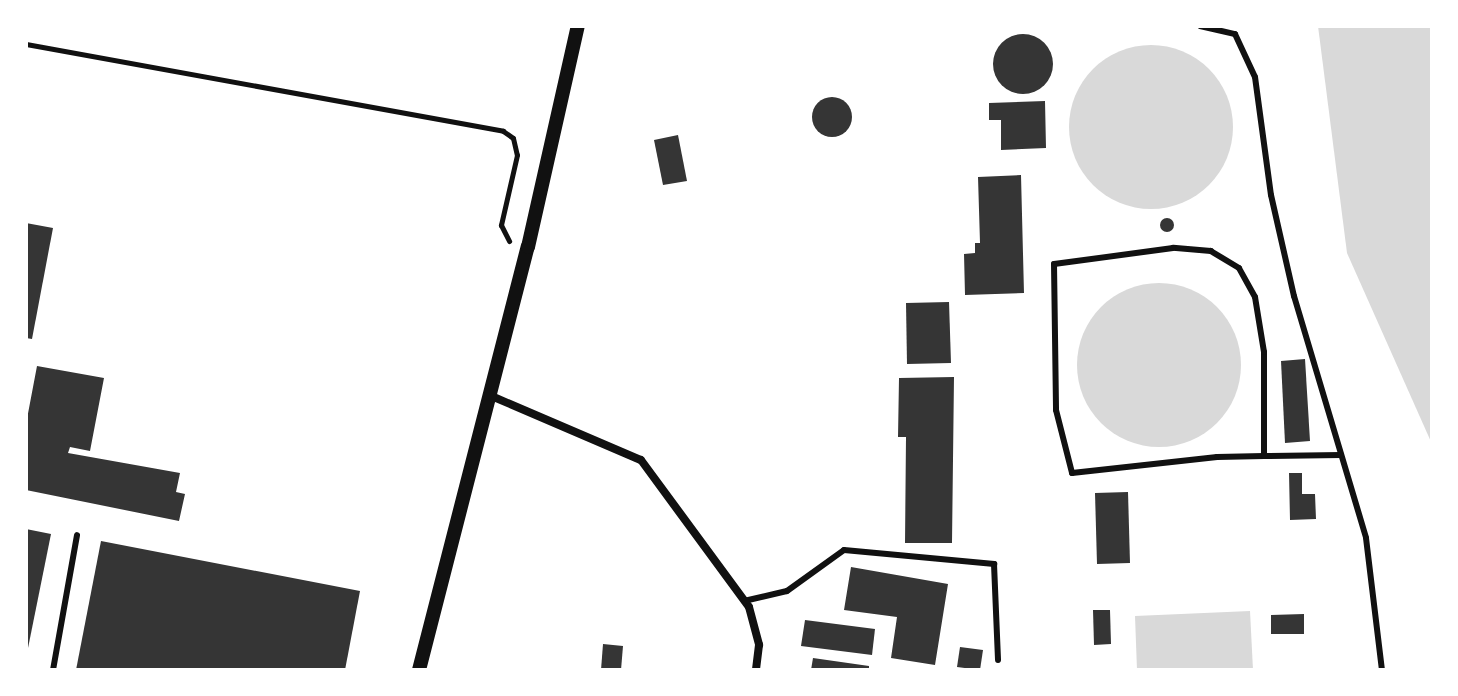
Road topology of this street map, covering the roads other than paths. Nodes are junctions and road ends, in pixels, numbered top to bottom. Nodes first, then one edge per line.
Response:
1 (578, 26) edge
2 (1200, 26) edge
3 (489, 395) junction
4 (1341, 455) junction
5 (1264, 456) junction
6 (77, 535) dead end
7 (744, 601) junction
8 (998, 660) dead end
9 (53, 670) edge
10 (419, 670) edge
11 (756, 670) edge
12 (1382, 670) edge

1 - 3 street
2 - 4 lane
3 - 7 street
3 - 10 street
4 - 5 lane
4 - 12 lane
5 - 5 lane
6 - 9 lane
7 - 8 lane
7 - 11 street

